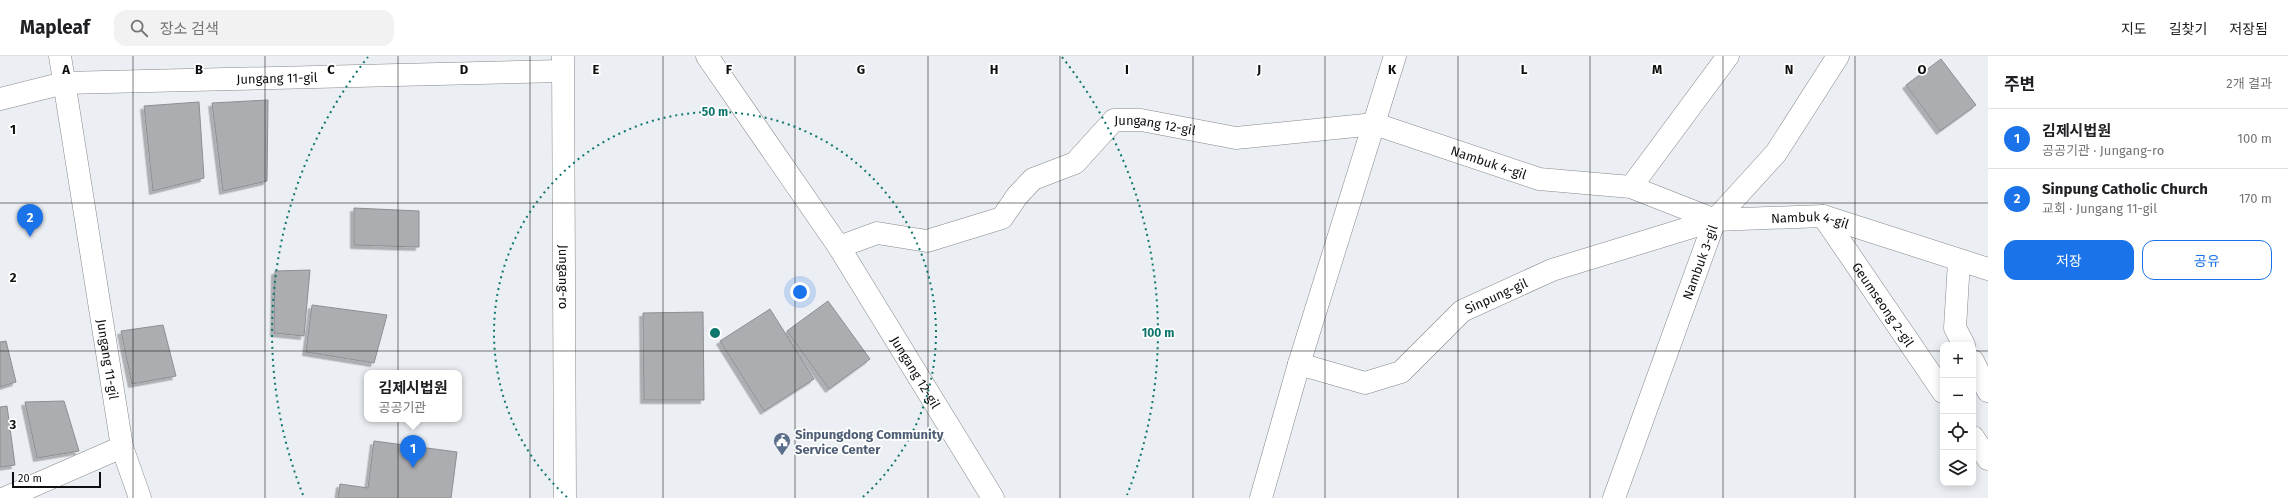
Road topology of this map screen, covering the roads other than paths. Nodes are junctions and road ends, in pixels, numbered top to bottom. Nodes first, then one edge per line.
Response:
1 (60, 56) edge
2 (707, 56) edge
3 (1395, 56) edge
4 (1728, 56) edge
5 (1838, 56) edge
6 (562, 64) edge
7 (64, 83) junction
8 (0, 99) edge
9 (1375, 124) junction
10 (1631, 187) junction
11 (1823, 216) junction
12 (1715, 220) junction
13 (839, 247) junction
14 (1959, 260) junction
15 (1988, 269) edge
16 (1962, 342) edge
17 (1299, 364) junction
18 (1976, 367) edge
19 (1940, 388) edge
20 (1988, 391) edge
21 (1976, 441) edge
22 (122, 447) junction
23 (1988, 459) edge
24 (5, 498) edge
25 (140, 498) edge
26 (565, 498) edge
27 (992, 498) edge
28 (1260, 498) edge
29 (1614, 498) edge

1 - 7 street, Jungang 11-gil
2 - 13 street, Jungang 12-gil
3 - 9 street
4 - 10 street
5 - 12 street, Nambuk 3-gil
6 - 7 street, Jungang 11-gil
6 - 26 street, Jungang-ro
7 - 8 street, Jungang 11-gil
7 - 22 street, Jungang 11-gil
9 - 10 street, Nambuk 4-gil
9 - 13 street, Jungang 12-gil
9 - 17 street
10 - 12 street, Nambuk 4-gil
11 - 12 street, Nambuk 4-gil
11 - 14 street, Nambuk 4-gil
11 - 19 street, Geumseong 2-gil
12 - 17 street, Sinpung-gil
12 - 29 street, Nambuk 3-gil
13 - 27 street, Jungang 12-gil
14 - 15 street, Nambuk 4-gil
14 - 16 street
17 - 28 street
18 - 20 street
21 - 23 street
22 - 24 street
22 - 25 street, Jungang 11-gil

